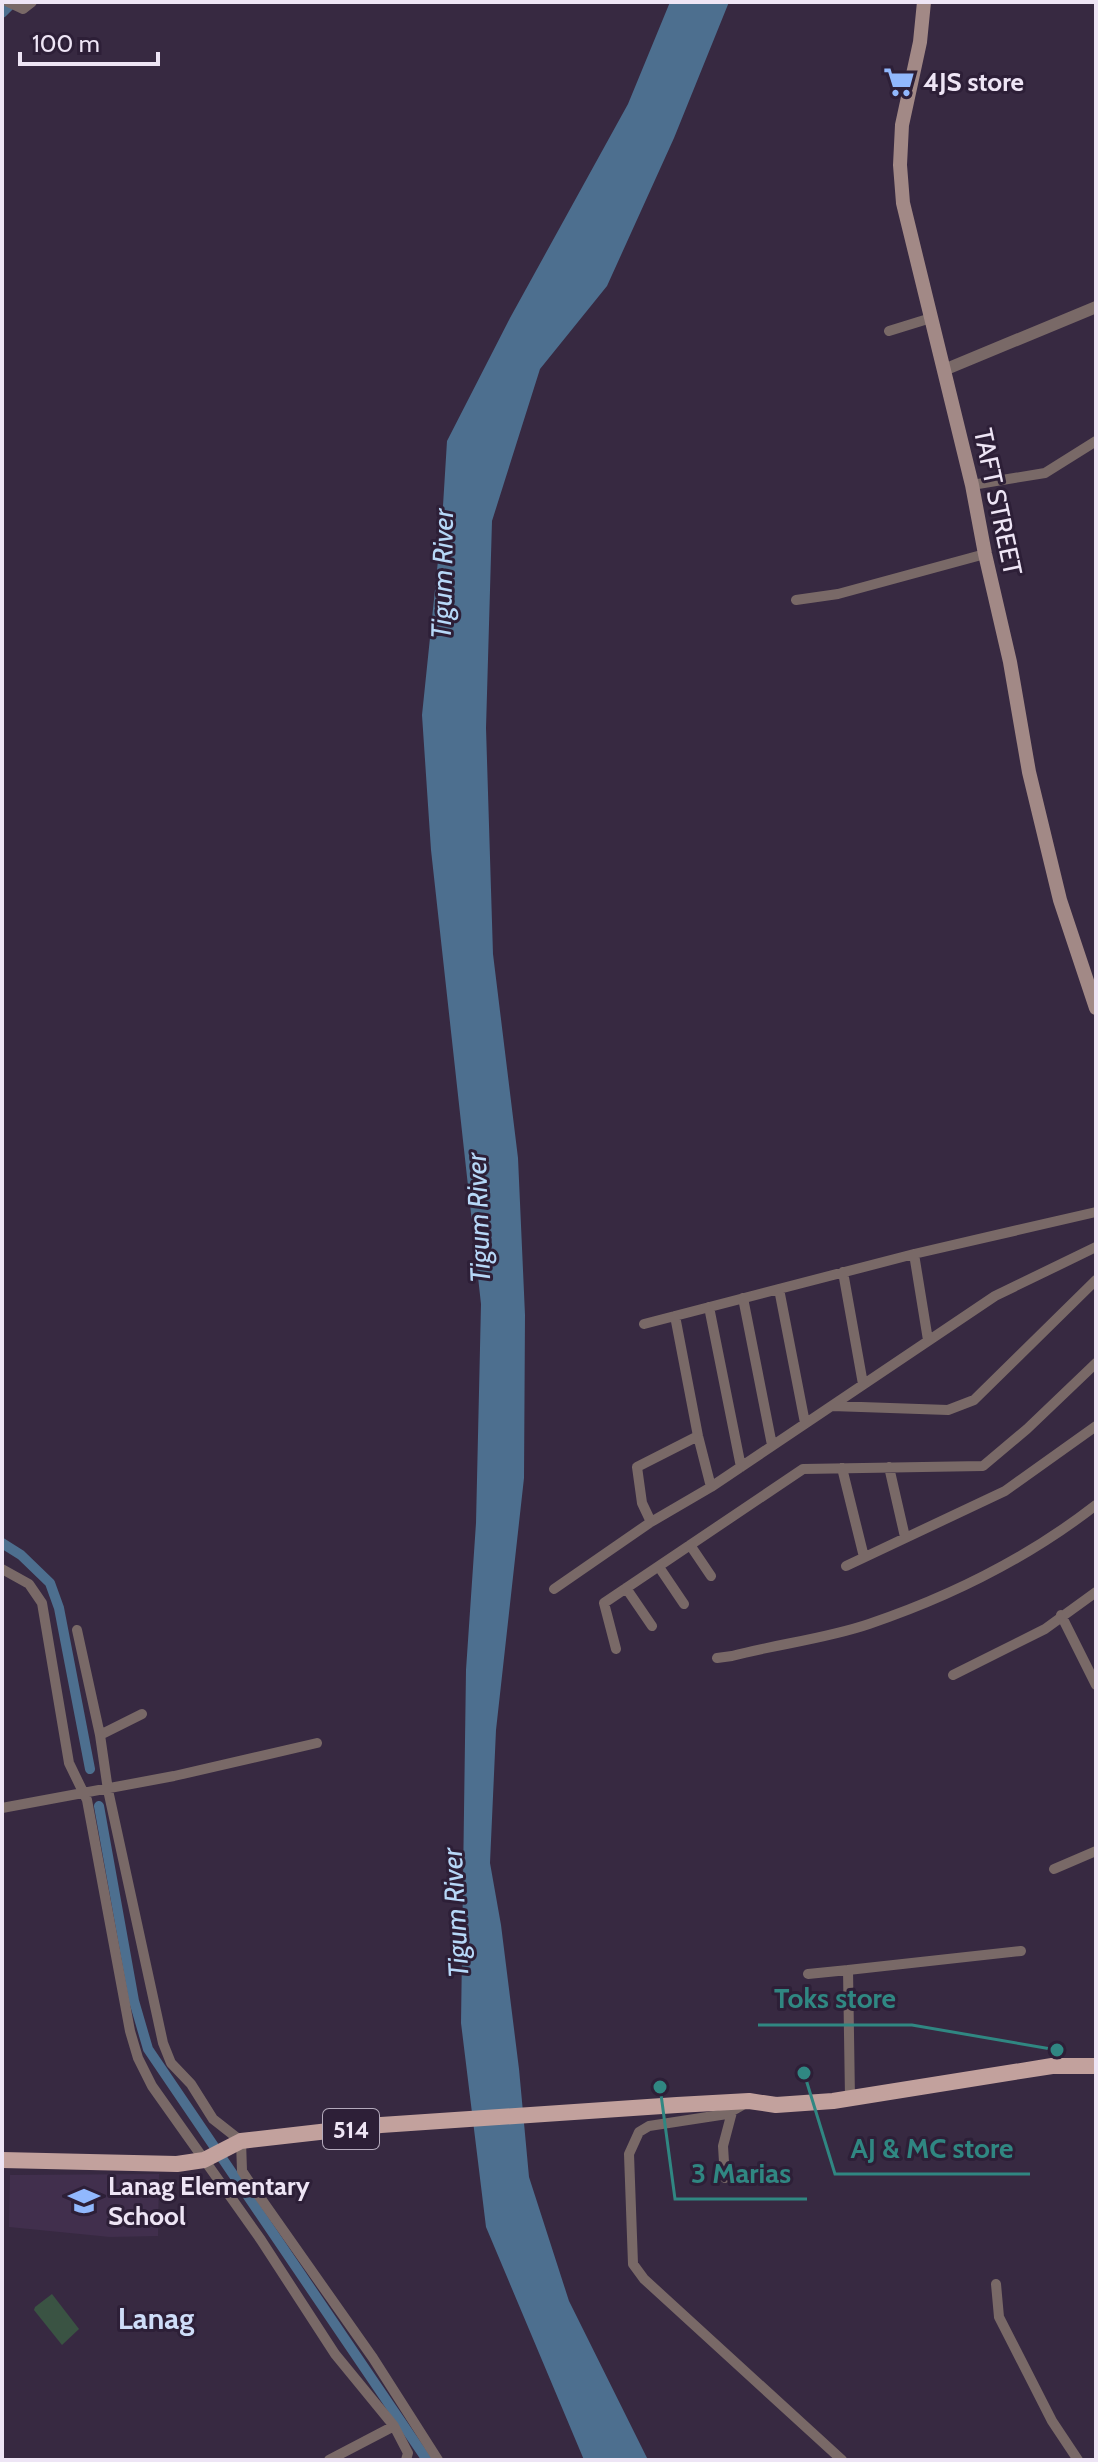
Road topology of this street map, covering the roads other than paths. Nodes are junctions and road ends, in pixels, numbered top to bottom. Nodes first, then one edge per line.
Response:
1 (32, 2) edge
2 (924, 2) edge
3 (11, 4) edge
4 (1096, 307) edge
5 (931, 318) junction
6 (889, 331) dead end
7 (944, 370) junction
8 (1096, 441) edge
9 (972, 485) junction
10 (985, 554) junction
11 (796, 600) dead end
12 (1095, 1002) edge
13 (1096, 1212) edge
14 (1092, 1249) edge
15 (914, 1254) junction
16 (1096, 1261) edge
17 (843, 1272) junction
18 (1096, 1280) edge
19 (779, 1289) junction
20 (743, 1298) junction
21 (709, 1307) junction
22 (675, 1316) junction
23 (644, 1324) dead end
24 (928, 1340) junction
25 (1095, 1367) edge
26 (863, 1384) junction
27 (832, 1406) junction
28 (805, 1423) junction
29 (1096, 1426) edge
30 (698, 1436) junction
31 (772, 1445) junction
32 (741, 1467) junction
33 (889, 1467) junction
34 (842, 1468) junction
35 (711, 1487) junction
36 (1096, 1505) edge
37 (651, 1522) junction
38 (905, 1537) junction
39 (690, 1545) junction
40 (864, 1557) junction
41 (846, 1566) dead end
42 (659, 1567) junction
43 (2, 1569) edge
44 (711, 1576) dead end
45 (626, 1588) junction
46 (554, 1589) dead end
47 (1096, 1592) edge
48 (684, 1604) dead end
49 (1061, 1615) junction
50 (652, 1626) dead end
51 (77, 1630) dead end
52 (616, 1649) dead end
53 (717, 1658) dead end
54 (953, 1675) dead end
55 (1094, 1679) edge
56 (142, 1714) dead end
57 (100, 1735) junction
58 (317, 1743) dead end
59 (108, 1790) junction
60 (84, 1794) junction
61 (2, 1808) edge
62 (1096, 1851) edge
63 (1054, 1869) dead end
64 (1021, 1951) dead end
65 (848, 1970) junction
66 (808, 1974) dead end
67 (1096, 2066) edge
68 (850, 2098) junction
69 (749, 2101) junction
70 (732, 2112) junction
71 (238, 2141) junction
72 (206, 2159) junction
73 (2, 2160) edge
74 (725, 2178) dead end
75 (996, 2284) dead end
76 (394, 2426) junction
77 (409, 2458) edge
78 (329, 2460) edge
79 (438, 2460) edge
80 (842, 2460) edge
81 (1078, 2460) edge

1 - 3 street
2 - 5 main road, TAFT STREET
4 - 7 street
5 - 6 street
5 - 7 main road, TAFT STREET
7 - 9 main road, TAFT STREET
8 - 9 street
9 - 10 main road, TAFT STREET
10 - 11 street
10 - 12 main road, TAFT STREET
13 - 15 street
14 - 16 street
14 - 24 street
15 - 17 street
15 - 24 street
17 - 19 street
17 - 26 street
18 - 27 street
19 - 20 street
19 - 28 street
20 - 21 street
20 - 31 street
21 - 22 street
21 - 32 street
22 - 23 street
22 - 30 street
24 - 26 street
25 - 33 street
26 - 27 street
27 - 28 street
28 - 31 street
29 - 38 street
30 - 35 street
30 - 37 street
31 - 32 street
32 - 35 street
33 - 34 street
33 - 38 street
34 - 39 street
34 - 40 street
35 - 37 street
36 - 53 street
37 - 46 street
38 - 40 street
39 - 42 street
39 - 44 street
40 - 41 street
42 - 45 street
42 - 48 street
43 - 60 street
45 - 50 street
45 - 52 street
47 - 49 street
49 - 54 street
49 - 55 street
51 - 57 street
56 - 57 street
57 - 59 street
58 - 59 street
59 - 60 street
59 - 71 street
60 - 61 street
60 - 72 street
62 - 63 street
64 - 65 street
65 - 66 street
65 - 68 street
67 - 68 main road, 514
68 - 69 main road, 514
69 - 70 street
69 - 71 main road, 514
70 - 74 street
70 - 80 street
71 - 72 main road, 514
71 - 79 street
72 - 73 main road, 514
72 - 76 street
75 - 81 street
76 - 77 street
76 - 78 street

